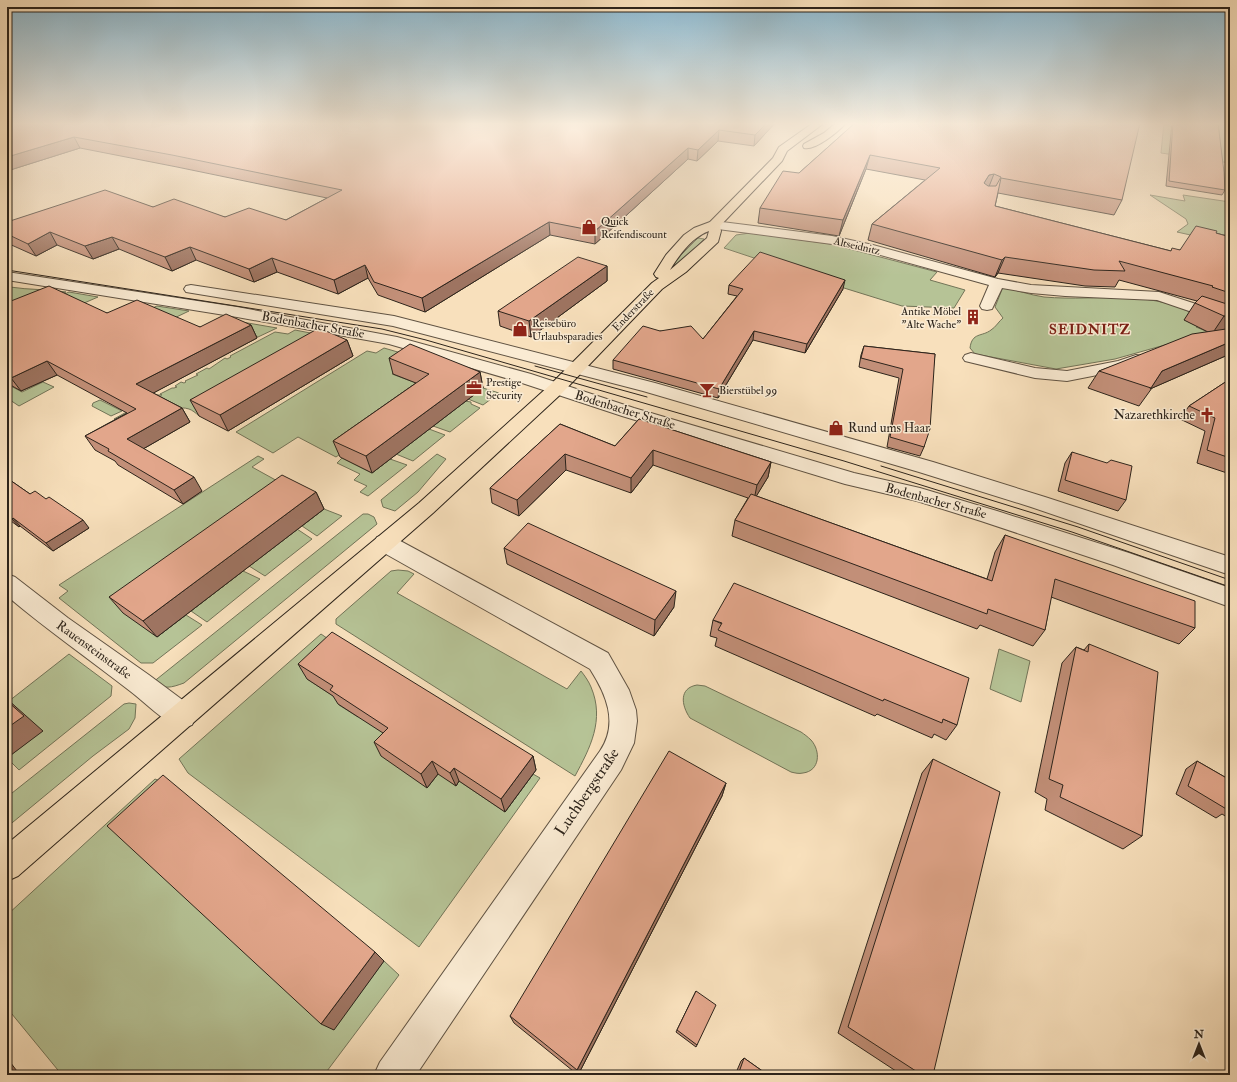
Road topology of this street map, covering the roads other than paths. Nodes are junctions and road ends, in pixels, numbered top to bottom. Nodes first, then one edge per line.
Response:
1 (764, 173) edge
2 (714, 225) junction
3 (7, 276) edge
4 (997, 283) junction
5 (177, 287) dead end
6 (987, 306) dead end
7 (1230, 320) edge
8 (1150, 355) edge
9 (971, 358) dead end
10 (576, 368) junction
11 (556, 388) junction
12 (386, 543) junction
13 (1230, 566) edge
14 (7, 583) edge
15 (1230, 598) edge
16 (182, 716) junction
17 (7, 865) edge
18 (393, 1075) edge

1 - 2 main road, Enderstraße
2 - 4 street, Altseidnitz
2 - 10 main road, Enderstraße
3 - 11 street, Bodenbacher Straße
4 - 6 street
4 - 7 street, Altseidnitz
5 - 10 street, Bodenbacher Straße
8 - 9 street
10 - 11 main road, Enderstraße
10 - 13 street, Bodenbacher Straße
11 - 12 main road, Enderstraße
11 - 15 street, Bodenbacher Straße
12 - 16 main road, Enderstraße
12 - 18 street, Luchbergstraße
14 - 16 street, Rauensteinstraße
16 - 17 main road, Enderstraße

